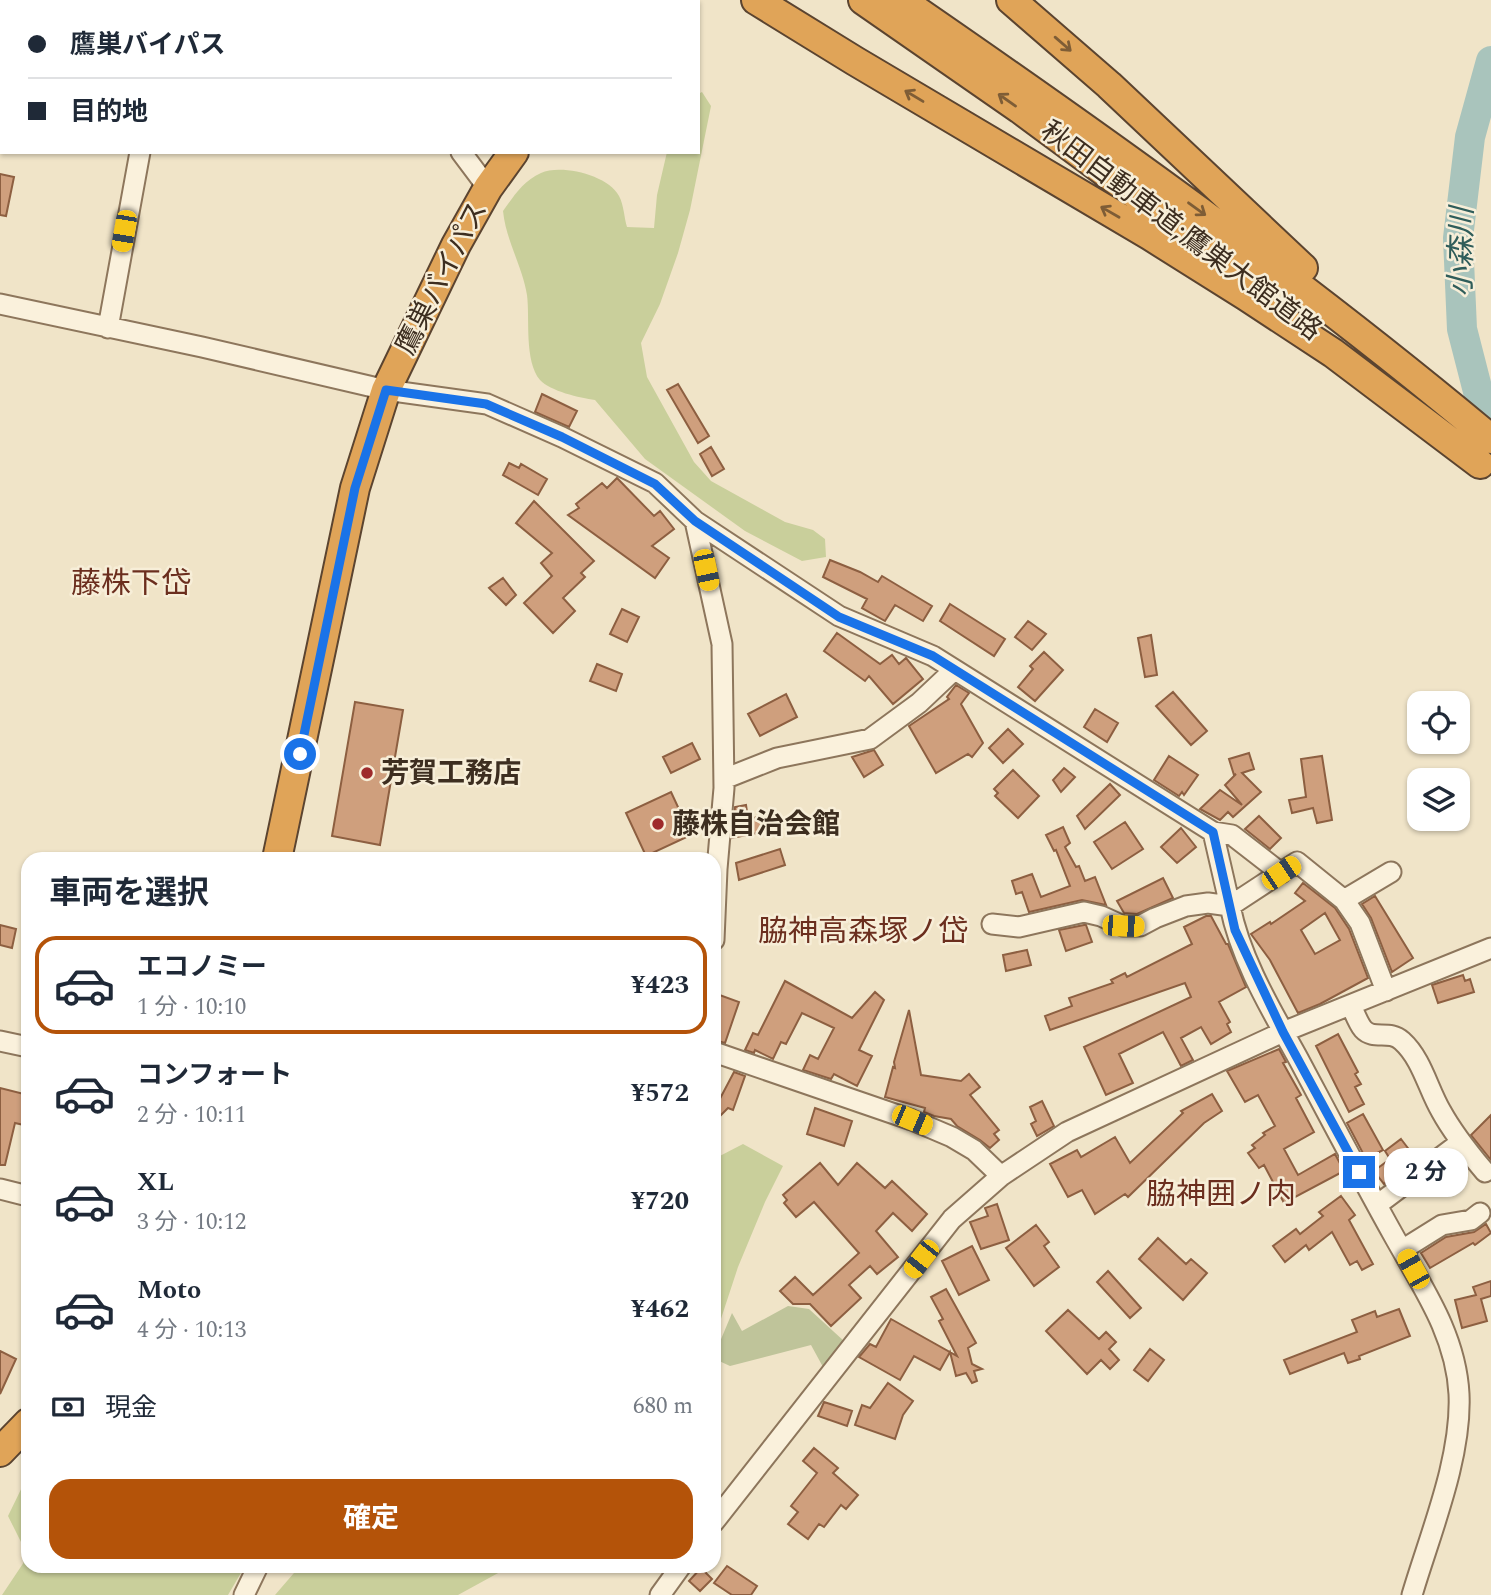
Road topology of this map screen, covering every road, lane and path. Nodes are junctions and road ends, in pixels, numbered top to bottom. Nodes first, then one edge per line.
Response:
1 (757, 0) edge
2 (863, 0) edge
3 (901, 0) edge
4 (1011, 0) edge
5 (140, 154) edge
6 (462, 154) edge
7 (513, 154) edge
8 (488, 188) junction
9 (0, 304) edge
10 (1344, 313) junction
11 (108, 328) junction
12 (1335, 350) junction
13 (386, 390) junction
14 (1485, 433) edge
15 (1485, 469) edge
16 (695, 521) junction
17 (954, 670) junction
18 (724, 779) junction
19 (1213, 832) junction
20 (278, 852) edge
21 (719, 852) edge
22 (1391, 872) dead end
23 (1281, 873) junction
24 (1344, 900) junction
25 (1230, 905) junction
26 (992, 924) dead end
27 (1491, 948) edge
28 (1386, 991) junction
29 (1351, 1005) junction
30 (1283, 1032) junction
31 (0, 1041) edge
32 (21, 1046) edge
33 (721, 1054) edge
34 (1461, 1142) junction
35 (1485, 1172) dead end
36 (1001, 1176) junction
37 (0, 1189) edge
38 (21, 1194) edge
39 (1377, 1205) junction
40 (1480, 1213) dead end
41 (1402, 1250) junction
42 (21, 1430) edge
43 (0, 1452) edge
44 (721, 1513) edge
45 (254, 1573) edge
46 (676, 1573) edge
47 (243, 1595) edge
48 (660, 1595) edge
49 (1412, 1595) edge

12 -> 1 highway
12 -> 2 highway, 秋田自動車道;鷹巣大館道路
3 -> 10 highway, 秋田自動車道;鷹巣大館道路
4 -> 10 highway
5 - 11 street
6 - 8 street
7 - 8 highway, 鷹巣バイパス
8 - 13 highway, 鷹巣バイパス
9 - 11 street
10 - 14 highway
11 - 13 street
12 - 15 highway
13 - 16 street
13 - 20 highway, 鷹巣バイパス
16 - 17 street
16 - 18 street
17 - 18 street
17 - 19 street
18 - 21 street
19 - 23 street
19 - 25 street
22 - 24 street
23 - 24 street
23 - 25 street
24 - 28 street
25 - 26 street
25 - 30 street
27 - 28 street
28 - 29 street
29 - 30 street
29 - 34 street
30 - 36 street
30 - 39 street
31 - 32 street
33 - 36 street
34 - 35 street
34 - 39 street
36 - 44 street
37 - 38 street
39 - 41 street
40 - 41 street
41 - 49 street
42 - 43 highway
45 - 47 street
46 - 48 street

